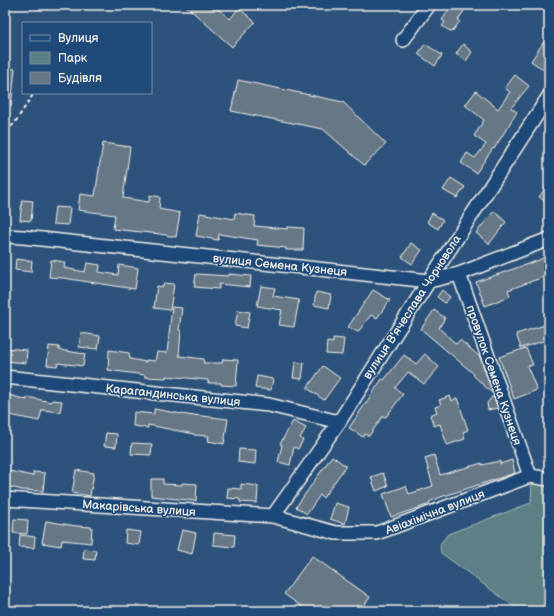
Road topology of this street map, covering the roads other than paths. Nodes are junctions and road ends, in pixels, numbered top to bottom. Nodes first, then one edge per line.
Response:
1 (429, 5) edge
2 (403, 40) dead end
3 (549, 96) edge
4 (5, 236) edge
5 (549, 239) edge
6 (459, 274) junction
7 (429, 281) junction
8 (5, 377) edge
9 (339, 422) junction
10 (526, 478) junction
11 (549, 479) edge
12 (5, 499) edge
13 (273, 516) junction

1 - 2 street
3 - 7 street, вулиця В'ячеслава Чорновола
4 - 7 street, вулиця Семена Кузнеця
5 - 6 street, вулиця Семена Кузнеця
6 - 7 street, вулиця Семена Кузнеця
6 - 10 street, провулок Семена Кузнеця
7 - 9 street, вулиця В'ячеслава Чорновола
8 - 9 street, Карагандинська вулиця
9 - 13 street, вулиця В'ячеслава Чорновола
10 - 11 street, Авіахімічна вулиця
10 - 13 street, Авіахімічна вулиця
12 - 13 street, Макарівська вулиця

